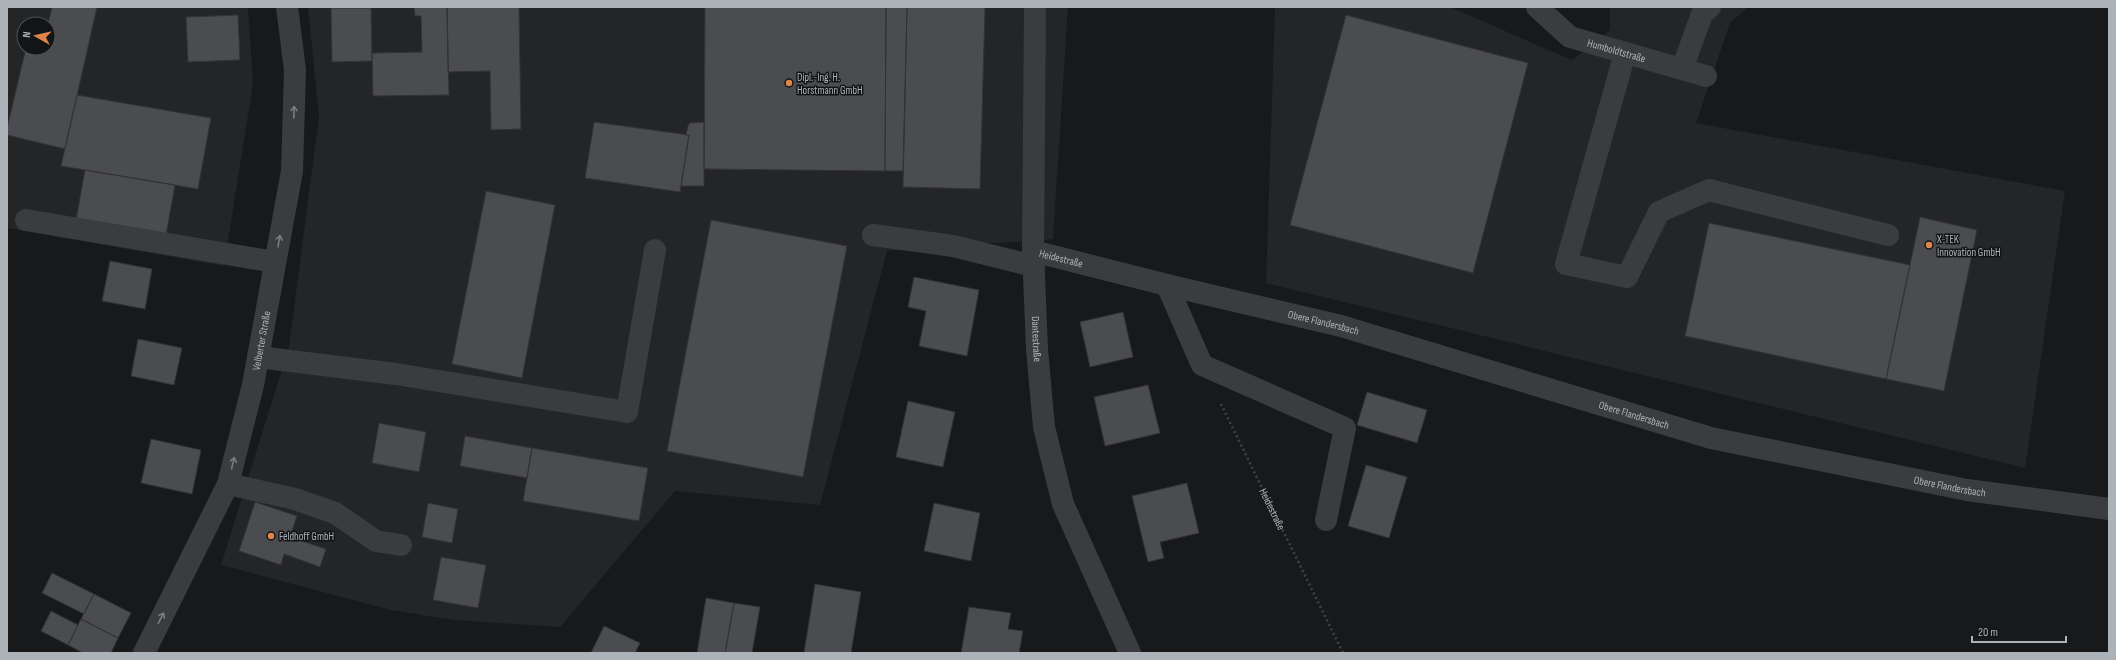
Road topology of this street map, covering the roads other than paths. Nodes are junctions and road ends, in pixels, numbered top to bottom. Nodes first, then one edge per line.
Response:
1 (287, 7) edge
2 (1035, 7) edge
3 (1537, 7) edge
4 (1710, 7) edge
5 (1625, 53) junction
6 (1682, 68) junction
7 (1706, 76) dead end
8 (26, 220) dead end
9 (873, 234) dead end
10 (1888, 235) dead end
11 (655, 250) dead end
12 (1034, 258) junction
13 (275, 262) junction
14 (1167, 285) junction
15 (258, 357) junction
16 (228, 484) junction
17 (2109, 509) edge
18 (1326, 520) dead end
19 (400, 545) dead end
20 (144, 653) edge
21 (1130, 653) edge

13 -> 1 street, Velberter Straße
2 - 12 street, Dantestraße
3 - 5 street, Humboldtstraße
4 - 6 street
5 - 6 street, Humboldtstraße
5 - 10 street
6 - 7 street, Humboldtstraße
8 - 13 street
9 - 12 street, Heidestraße
11 - 15 street
12 - 14 street, Heidestraße
12 - 21 street, Dantestraße
13 - 15 street, Velberter Straße
14 - 17 street, Obere Flandersbach
14 - 18 street
16 -> 15 street, Velberter Straße
16 - 19 street
20 -> 16 street, Velberter Straße

